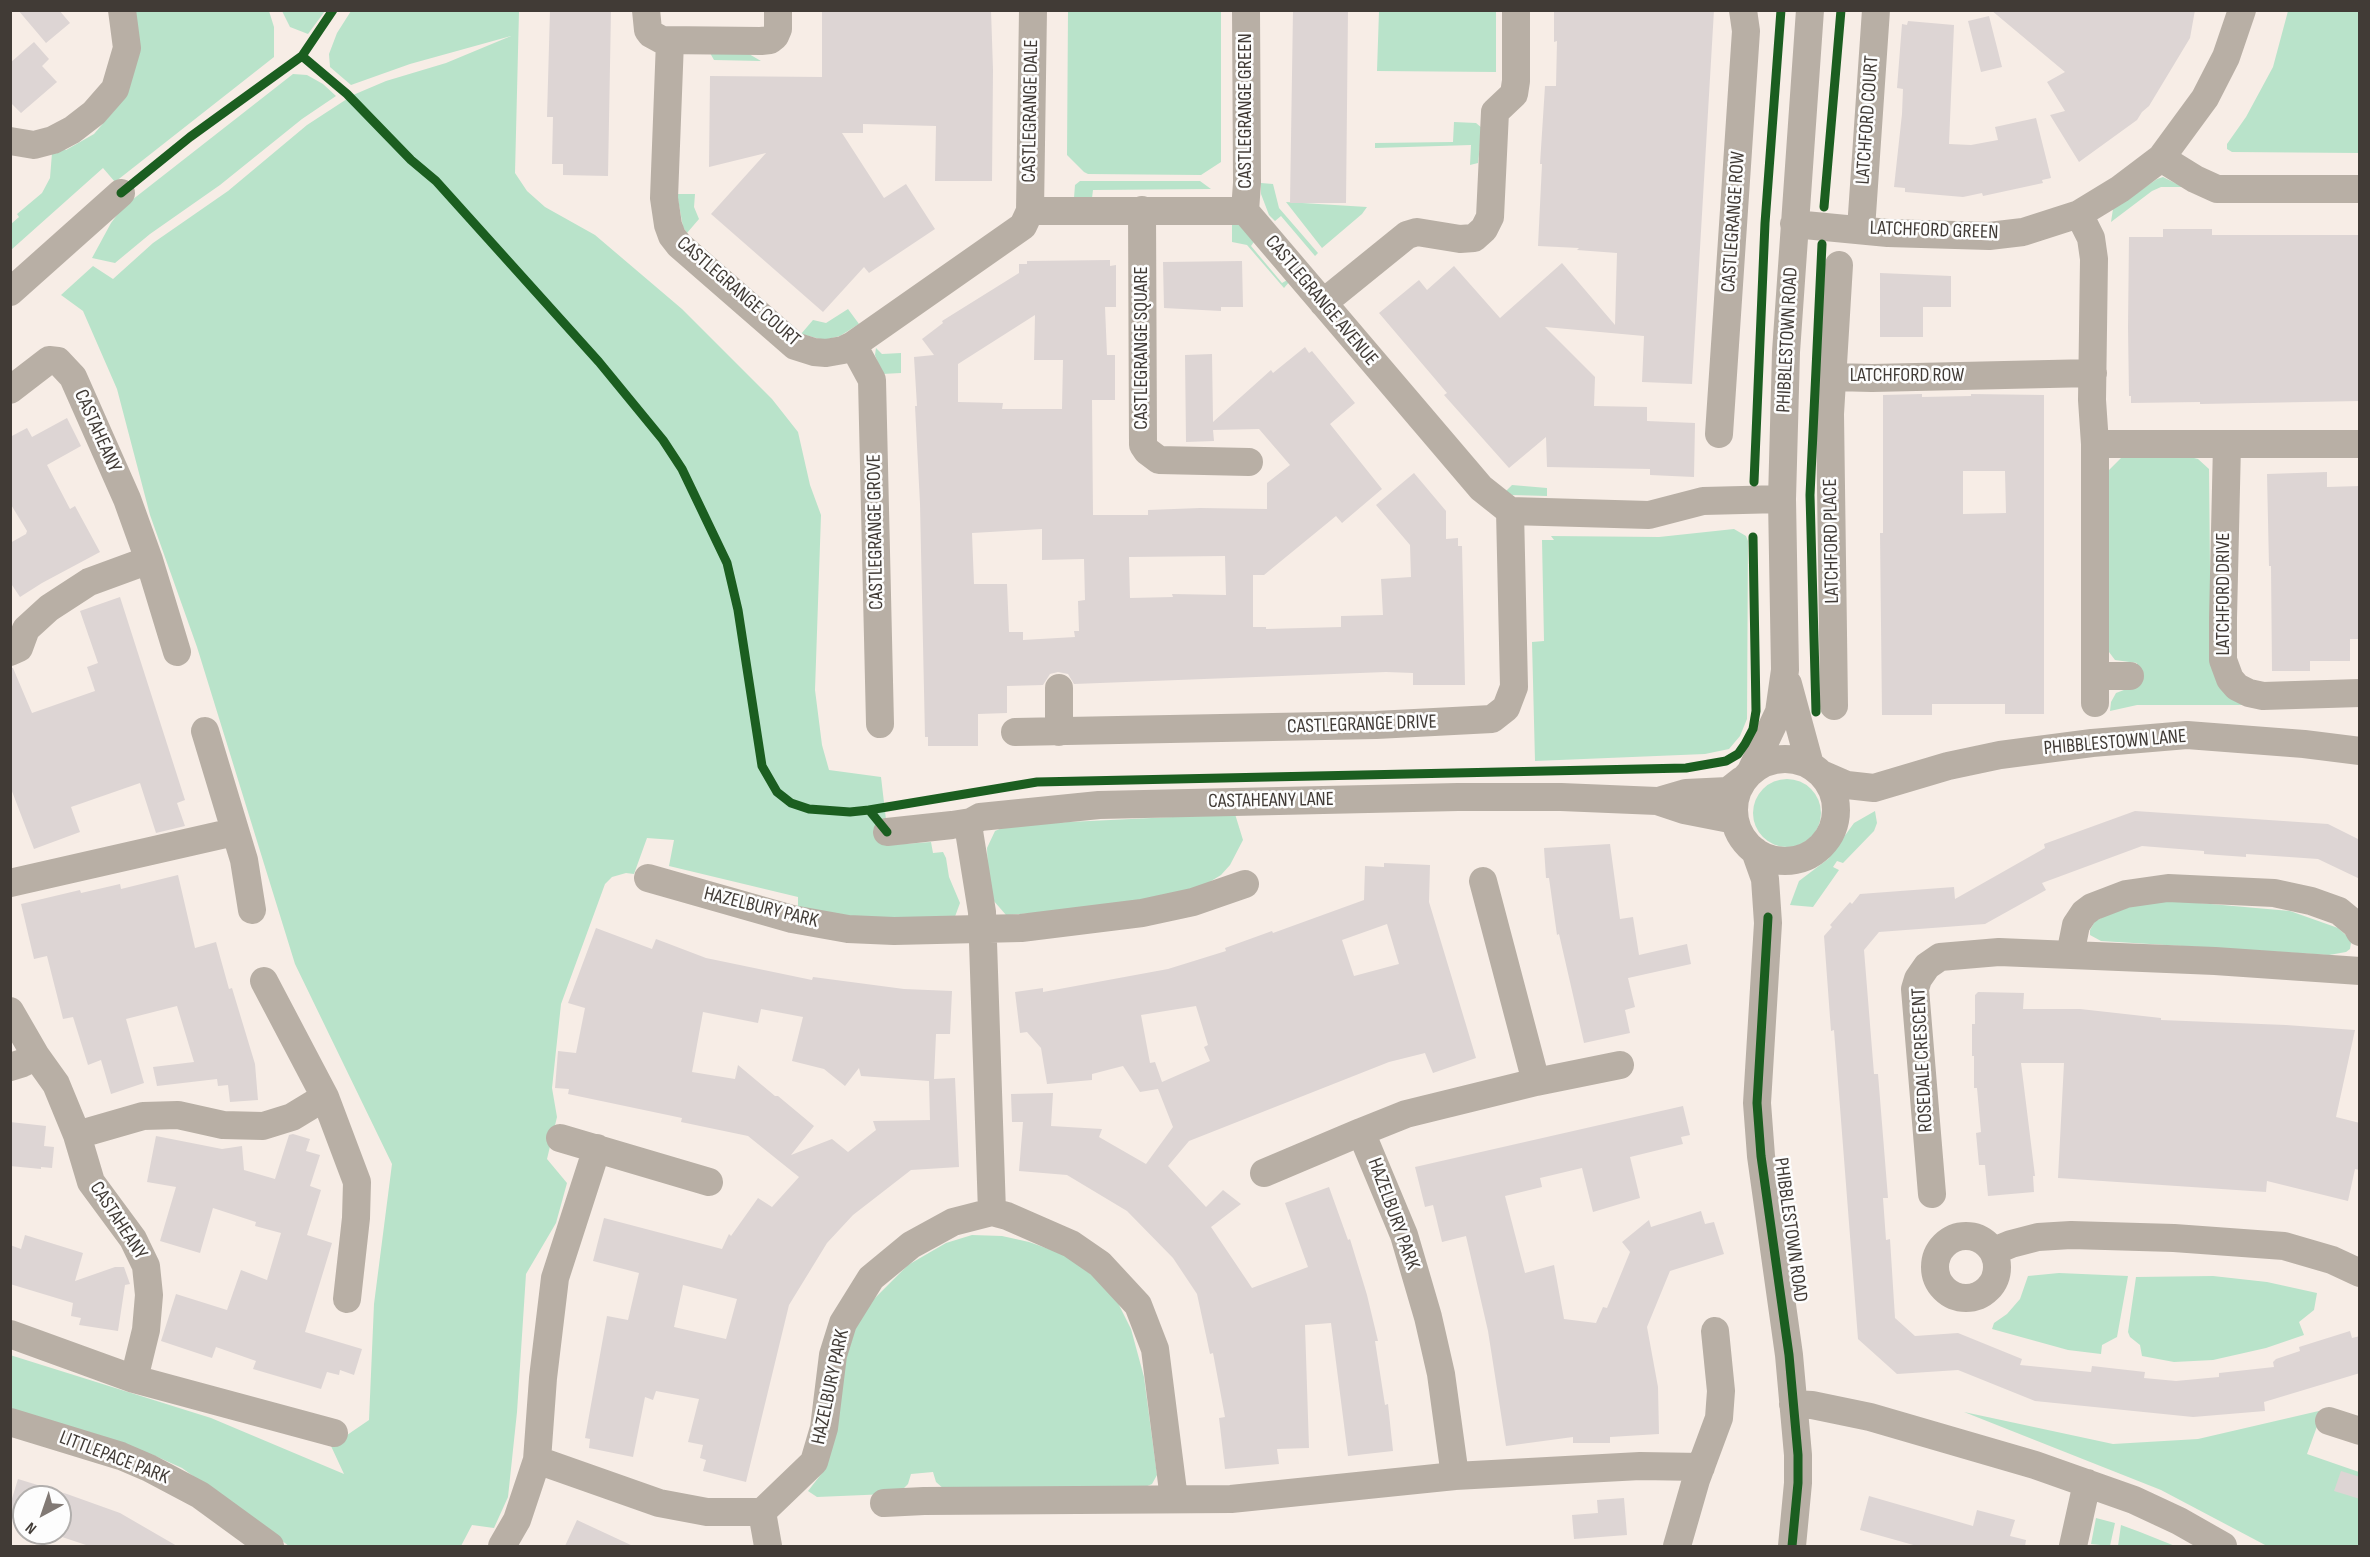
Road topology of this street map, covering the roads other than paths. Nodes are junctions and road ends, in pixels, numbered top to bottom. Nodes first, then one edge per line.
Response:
1 (122, 10) edge
2 (646, 10) edge
3 (778, 10) edge
4 (1033, 10) edge
5 (1246, 10) edge
6 (1516, 10) edge
7 (1743, 10) edge
8 (1810, 10) edge
9 (1876, 10) edge
10 (2242, 10) edge
11 (670, 41) junction
12 (10, 141) edge
13 (2162, 158) junction
14 (2360, 189) edge
15 (121, 193) dead end
16 (1142, 210) junction
17 (1030, 211) junction
18 (1245, 211) junction
19 (2079, 214) junction
20 (1794, 224) junction
21 (1861, 229) junction
22 (1839, 265) dead end
23 (10, 291) edge
24 (1323, 303) junction
25 (853, 345) junction
26 (2092, 373) junction
27 (1833, 376) junction
28 (10, 390) edge
29 (1719, 434) dead end
30 (2095, 444) junction
31 (2227, 444) junction
32 (2360, 444) edge
33 (1249, 462) dead end
34 (1782, 499) junction
35 (1509, 511) junction
36 (149, 560) junction
37 (177, 651) dead end
38 (10, 652) edge
39 (1785, 670) junction
40 (2130, 676) dead end
41 (1059, 688) dead end
42 (2360, 693) edge
43 (1834, 706) dead end
44 (880, 724) dead end
45 (205, 731) dead end
46 (1015, 732) dead end
47 (1059, 732) junction
48 (2360, 751) edge
49 (1817, 770) junction
50 (1747, 776) junction
51 (1874, 788) junction
52 (1657, 801) junction
53 (1735, 820) junction
54 (971, 822) junction
55 (234, 832) junction
56 (887, 832) dead end
57 (1829, 836) junction
58 (1755, 851) junction
59 (1808, 856) junction
60 (648, 878) dead end
61 (1483, 881) dead end
62 (10, 884) edge
63 (1245, 884) dead end
64 (252, 910) dead end
65 (1768, 917) junction
66 (983, 930) junction
67 (2360, 932) edge
68 (2070, 955) junction
69 (2359, 971) edge
70 (264, 981) dead end
71 (10, 1011) edge
72 (36, 1056) junction
73 (1620, 1065) dead end
74 (10, 1067) edge
75 (1536, 1082) junction
76 (325, 1097) junction
77 (1361, 1132) junction
78 (77, 1135) junction
79 (560, 1138) dead end
80 (597, 1148) junction
81 (1264, 1173) dead end
82 (709, 1182) dead end
83 (1932, 1194) dead end
84 (992, 1212) junction
85 (1994, 1251) dead end
86 (2360, 1273) edge
87 (347, 1299) dead end
88 (1715, 1331) dead end
89 (10, 1334) edge
90 (134, 1379) junction
91 (1793, 1404) junction
92 (2329, 1421) dead end
93 (10, 1422) edge
94 (2360, 1431) edge
95 (334, 1433) dead end
96 (537, 1460) junction
97 (1701, 1467) junction
98 (1455, 1476) junction
99 (2087, 1483) junction
100 (1173, 1499) junction
101 (884, 1503) dead end
102 (762, 1512) junction
103 (270, 1546) edge
104 (502, 1546) edge
105 (768, 1546) edge
106 (1677, 1546) edge
107 (1792, 1546) edge
108 (2073, 1546) edge
109 (2223, 1546) edge

1 - 12 street
2 - 11 street
3 - 11 street
4 - 17 street, CASTLEGRANGE DALE
5 - 18 street, CASTLEGRANGE GREEN
6 - 24 street
7 - 29 street, CASTLEGRANGE ROW
8 - 20 street, PHIBBLESTOWN ROAD
9 - 21 street, LATCHFORD COURT
10 - 13 street, LATCHFORD GREEN
11 - 25 street, CASTLEGRANGE COURT
13 - 14 street
13 - 19 street, LATCHFORD GREEN
15 - 23 street
16 - 17 street
16 - 18 street
16 - 33 street, CASTLEGRANGE SQUARE
17 - 25 street
18 - 24 street, CASTLEGRANGE AVENUE
19 - 21 street, LATCHFORD GREEN
19 - 26 street
20 - 21 street, LATCHFORD GREEN
20 - 34 street, PHIBBLESTOWN ROAD
22 - 27 street, LATCHFORD ROW
24 - 35 street, CASTLEGRANGE AVENUE
25 - 44 street, CASTLEGRANGE GROVE
26 - 27 street, LATCHFORD ROW
26 - 30 street
27 - 43 street, LATCHFORD PLACE
28 - 36 street, CASTAHEANY
30 - 31 street
30 - 40 street
31 - 32 street
31 - 42 street, LATCHFORD DRIVE
34 - 35 street
34 - 39 street, PHIBBLESTOWN ROAD
35 - 47 street, CASTLEGRANGE DRIVE
36 - 37 street, CASTAHEANY
36 - 38 street
39 - 49 street, PHIBBLESTOWN ROAD
39 - 50 street, PHIBBLESTOWN ROAD
41 - 47 street
45 - 55 street
46 - 47 street, CASTLEGRANGE DRIVE
48 - 51 street, PHIBBLESTOWN LANE
49 - 50 street
49 - 51 street, PHIBBLESTOWN LANE
49 - 57 street
50 - 52 street, CASTAHEANY LANE
50 - 53 street
51 - 57 street, PHIBBLESTOWN LANE
52 - 53 street, CASTAHEANY LANE
52 - 54 street, CASTAHEANY LANE
53 - 58 street
54 - 56 street, CASTAHEANY LANE
54 - 66 street
55 - 62 street
55 - 64 street
57 - 59 street
58 - 59 street
58 - 65 street, PHIBBLESTOWN ROAD
59 - 65 street, PHIBBLESTOWN ROAD
60 - 66 street, HAZELBURY PARK
61 - 75 street
63 - 66 street, HAZELBURY PARK
65 - 91 street, PHIBBLESTOWN ROAD
66 - 84 street
67 - 68 street
68 - 69 street, ROSEDALE CRESCENT
68 - 83 street, ROSEDALE CRESCENT
70 - 76 street
71 - 72 street, CASTAHEANY
72 - 74 street
72 - 78 street, CASTAHEANY
73 - 75 street, HAZELBURY PARK
75 - 77 street, HAZELBURY PARK
76 - 78 street
76 - 87 street
77 - 81 street
77 - 98 street, HAZELBURY PARK
78 - 90 street, CASTAHEANY
79 - 80 street
80 - 82 street
80 - 96 street
84 - 100 street
84 - 102 street, HAZELBURY PARK
85 - 86 street
88 - 97 street
89 - 90 street
90 - 95 street
91 - 99 street
91 - 107 street, PHIBBLESTOWN ROAD
92 - 94 street
93 - 103 street, LITTLEPACE PARK
96 - 102 street
96 - 104 street
97 - 98 street
97 - 106 street
98 - 100 street
99 - 108 street
99 - 109 street
100 - 101 street
102 - 105 street

